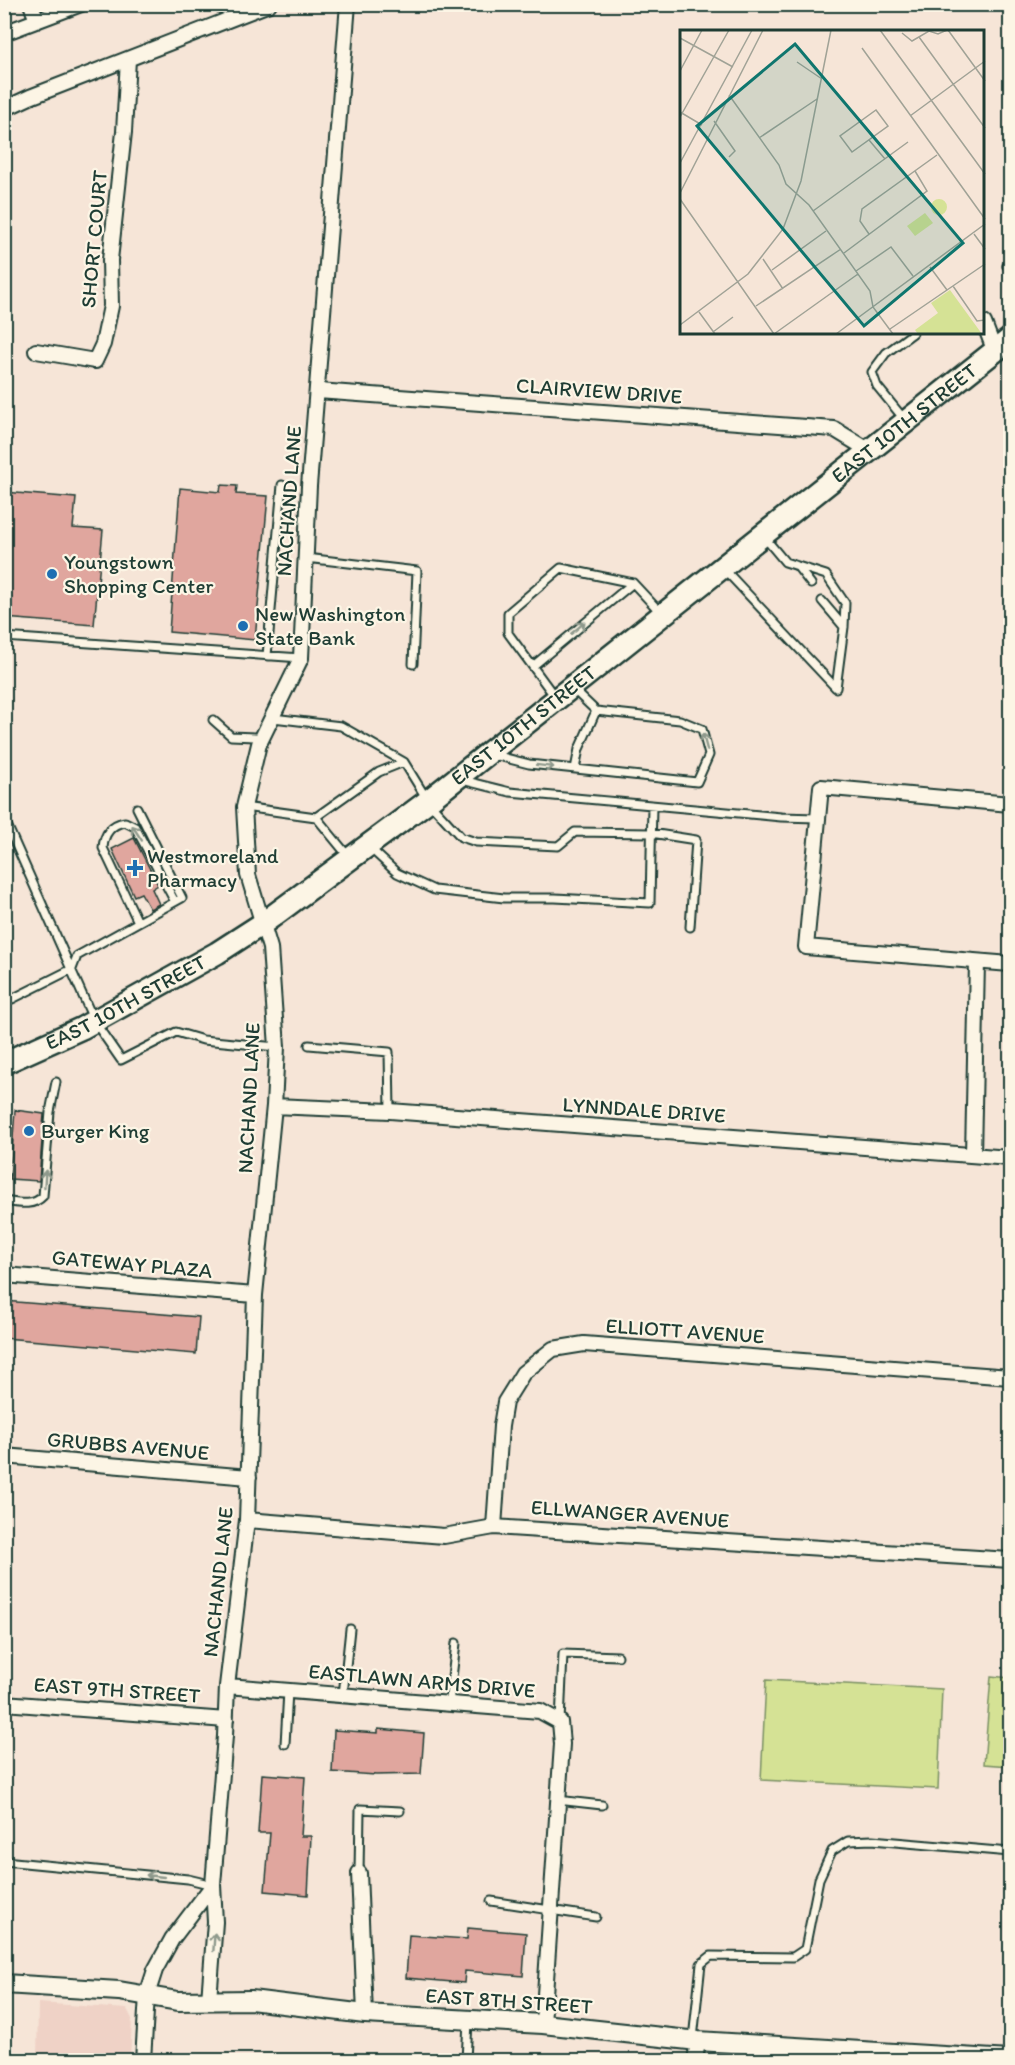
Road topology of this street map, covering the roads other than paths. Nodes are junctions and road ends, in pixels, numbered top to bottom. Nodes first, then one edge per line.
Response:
1 (31, 4) edge
2 (81, 4) edge
3 (269, 4) edge
4 (348, 4) edge
5 (37, 21) junction
6 (4, 33) edge
7 (128, 59) junction
8 (4, 109) edge
9 (1011, 263) edge
10 (1011, 270) edge
11 (985, 323) edge
12 (912, 334) edge
13 (1003, 346) edge
14 (36, 351) dead end
15 (318, 391) junction
16 (906, 422) junction
17 (870, 451) junction
18 (282, 485) dead end
19 (763, 536) junction
20 (306, 558) junction
21 (797, 566) junction
22 (723, 567) junction
23 (633, 583) junction
24 (811, 584) dead end
25 (822, 601) dead end
26 (663, 615) junction
27 (844, 627) junction
28 (4, 637) edge
29 (267, 656) junction
30 (301, 658) junction
31 (412, 664) dead end
32 (533, 666) junction
33 (564, 694) junction
34 (596, 711) junction
35 (273, 718) junction
36 (213, 720) dead end
37 (259, 744) junction
38 (488, 753) junction
39 (404, 762) junction
40 (575, 769) junction
41 (457, 778) junction
42 (428, 801) junction
43 (1011, 804) edge
44 (652, 806) junction
45 (244, 807) junction
46 (137, 808) dead end
47 (316, 817) junction
48 (4, 818) edge
49 (817, 818) junction
50 (651, 833) junction
51 (368, 847) junction
52 (351, 860) junction
53 (175, 902) junction
54 (138, 922) junction
55 (262, 924) junction
56 (690, 927) dead end
57 (977, 962) junction
58 (1011, 964) edge
59 (72, 969) junction
60 (4, 1003) edge
61 (94, 1021) junction
62 (309, 1045) dead end
63 (277, 1047) junction
64 (4, 1063) edge
65 (56, 1082) dead end
66 (274, 1106) junction
67 (390, 1112) junction
68 (973, 1155) junction
69 (1011, 1158) edge
70 (4, 1201) edge
71 (4, 1275) edge
72 (255, 1295) junction
73 (1011, 1377) edge
74 (4, 1456) edge
75 (249, 1477) junction
76 (247, 1520) junction
77 (494, 1527) junction
78 (1011, 1560) edge
79 (350, 1629) dead end
80 (456, 1643) dead end
81 (618, 1656) dead end
82 (227, 1686) junction
83 (288, 1691) junction
84 (343, 1695) junction
85 (4, 1703) edge
86 (449, 1704) junction
87 (226, 1720) junction
88 (560, 1722) junction
89 (285, 1744) dead end
90 (557, 1800) junction
91 (602, 1805) dead end
92 (400, 1811) dead end
93 (1011, 1852) edge
94 (4, 1861) edge
95 (359, 1873) joint
96 (213, 1885) junction
97 (491, 1900) dead end
98 (551, 1909) junction
99 (597, 1917) dead end
100 (4, 1984) edge
101 (147, 1995) junction
102 (209, 2000) junction
103 (365, 2014) junction
104 (469, 2020) junction
105 (543, 2024) junction
106 (695, 2040) junction
107 (1011, 2060) edge
108 (143, 2061) edge
109 (466, 2061) edge
110 (695, 2061) edge

1 - 5 street
2 - 5 street
3 - 7 street
4 - 15 street, NACHAND LANE
5 - 6 street
7 - 8 street
7 - 14 street, SHORT COURT
9 - 10 lane
11 - 13 street
12 - 16 lane
13 - 16 main road, EAST 10TH STREET
15 - 17 street, CLAIRVIEW DRIVE
15 - 20 street, NACHAND LANE
16 - 17 main road, EAST 10TH STREET
17 - 19 main road, EAST 10TH STREET
18 - 29 lane
19 - 21 lane
19 - 22 main road, EAST 10TH STREET
20 - 30 street, NACHAND LANE
20 - 31 lane
21 - 24 lane
21 - 27 lane
22 - 26 main road, EAST 10TH STREET
22 - 27 lane
23 - 26 lane
32 -> 23 lane
23 - 32 lane
25 - 27 lane
26 - 33 main road, EAST 10TH STREET
28 - 29 lane
29 - 30 lane
30 - 35 street, NACHAND LANE
32 - 33 lane
33 - 34 lane
33 - 38 main road, EAST 10TH STREET
34 - 40 lane
40 -> 34 lane
35 - 37 street, NACHAND LANE
35 - 39 lane
36 - 37 lane
37 - 45 street, NACHAND LANE
38 -> 40 lane
38 - 41 main road, EAST 10TH STREET
39 - 42 lane
39 - 47 lane
41 - 42 main road, EAST 10TH STREET
41 - 44 lane
42 - 50 lane
42 - 51 main road, EAST 10TH STREET
43 - 49 street
44 - 49 lane
44 - 50 lane
45 - 47 lane
45 - 55 street, NACHAND LANE
46 - 53 lane
47 - 52 lane
48 - 59 lane
49 - 57 street
50 - 51 lane
50 - 56 lane
51 - 52 main road, EAST 10TH STREET
52 - 55 main road, EAST 10TH STREET
53 - 54 lane
53 -> 54 lane
54 - 59 lane
55 - 61 main road, EAST 10TH STREET
55 - 63 street, NACHAND LANE
57 - 58 street
57 - 68 street
59 - 60 lane
59 - 61 lane
61 - 63 lane
61 - 64 main road, EAST 10TH STREET
62 - 67 lane
63 - 66 street, NACHAND LANE
70 -> 65 lane
66 - 67 street, LYNNDALE DRIVE
66 - 72 street, NACHAND LANE
67 - 68 street, LYNNDALE DRIVE
68 - 69 street, LYNNDALE DRIVE
71 - 72 street, GATEWAY PLAZA
72 - 75 street, NACHAND LANE
73 - 77 street, ELLIOTT AVENUE
74 - 75 street, GRUBBS AVENUE
75 - 76 street, NACHAND LANE
76 - 77 street, ELLWANGER AVENUE
76 - 82 street, NACHAND LANE
77 - 78 street, ELLWANGER AVENUE
79 - 84 lane
80 - 86 lane
81 - 88 lane
82 - 83 street, EASTLAWN ARMS DRIVE
82 - 87 street, NACHAND LANE
83 - 84 street, EASTLAWN ARMS DRIVE
83 - 89 lane
84 - 86 street, EASTLAWN ARMS DRIVE
85 - 87 street, EAST 9TH STREET
86 - 88 street, EASTLAWN ARMS DRIVE
87 - 96 street, NACHAND LANE
88 - 90 street, EASTLAWN ARMS DRIVE
90 - 91 lane
90 - 98 street, EASTLAWN ARMS DRIVE
92 - 95 lane
93 - 106 lane
96 -> 94 lane
95 - 103 street
96 - 101 street
102 -> 96 street, NACHAND LANE
97 - 98 lane
98 - 99 lane
98 - 105 street, EASTLAWN ARMS DRIVE
100 - 101 main road, EAST 8TH STREET
101 - 102 main road, EAST 8TH STREET
101 - 108 street
102 - 103 main road, EAST 8TH STREET
103 - 104 main road, EAST 8TH STREET
104 - 105 main road, EAST 8TH STREET
104 - 109 lane
105 - 106 main road, EAST 8TH STREET
106 - 107 main road, EAST 8TH STREET
106 - 110 street

